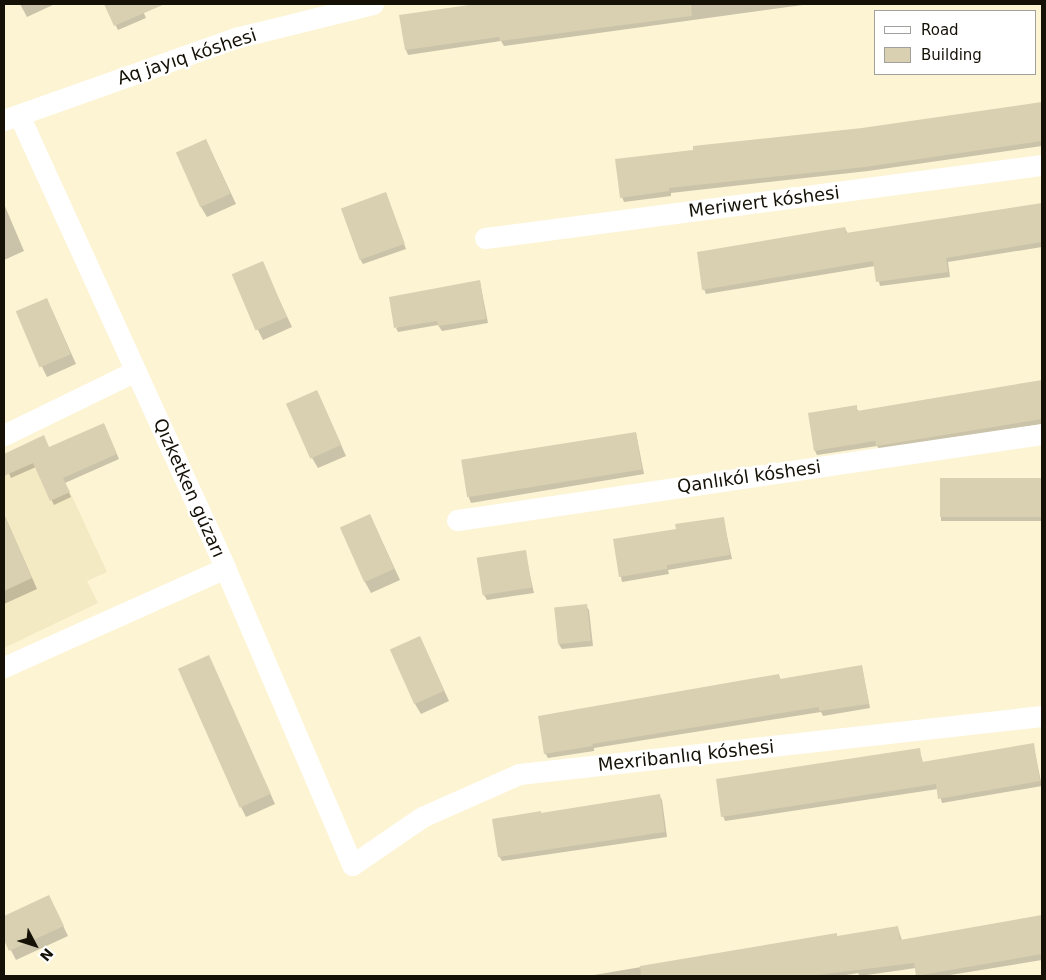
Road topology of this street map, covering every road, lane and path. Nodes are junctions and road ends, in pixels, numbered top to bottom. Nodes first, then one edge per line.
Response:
1 (373, 4) edge
2 (11, 117) edge
3 (1042, 166) edge
4 (485, 238) dead end
5 (135, 371) junction
6 (1042, 434) edge
7 (4, 435) edge
8 (457, 520) dead end
9 (225, 568) junction
10 (4, 667) edge
11 (1042, 716) edge
12 (352, 865) joint

1 - 2 street, Aq jayıq kóshesi
2 - 5 street, Qızketken gúzarı
3 - 4 street, Meriwert kóshesi
5 - 7 street
5 - 9 street, Qızketken gúzarı
6 - 8 street, Qanlıkól kóshesi
9 - 10 street
9 - 12 street, Qızketken gúzarı
11 - 12 street, Mexribanlıq kóshesi

